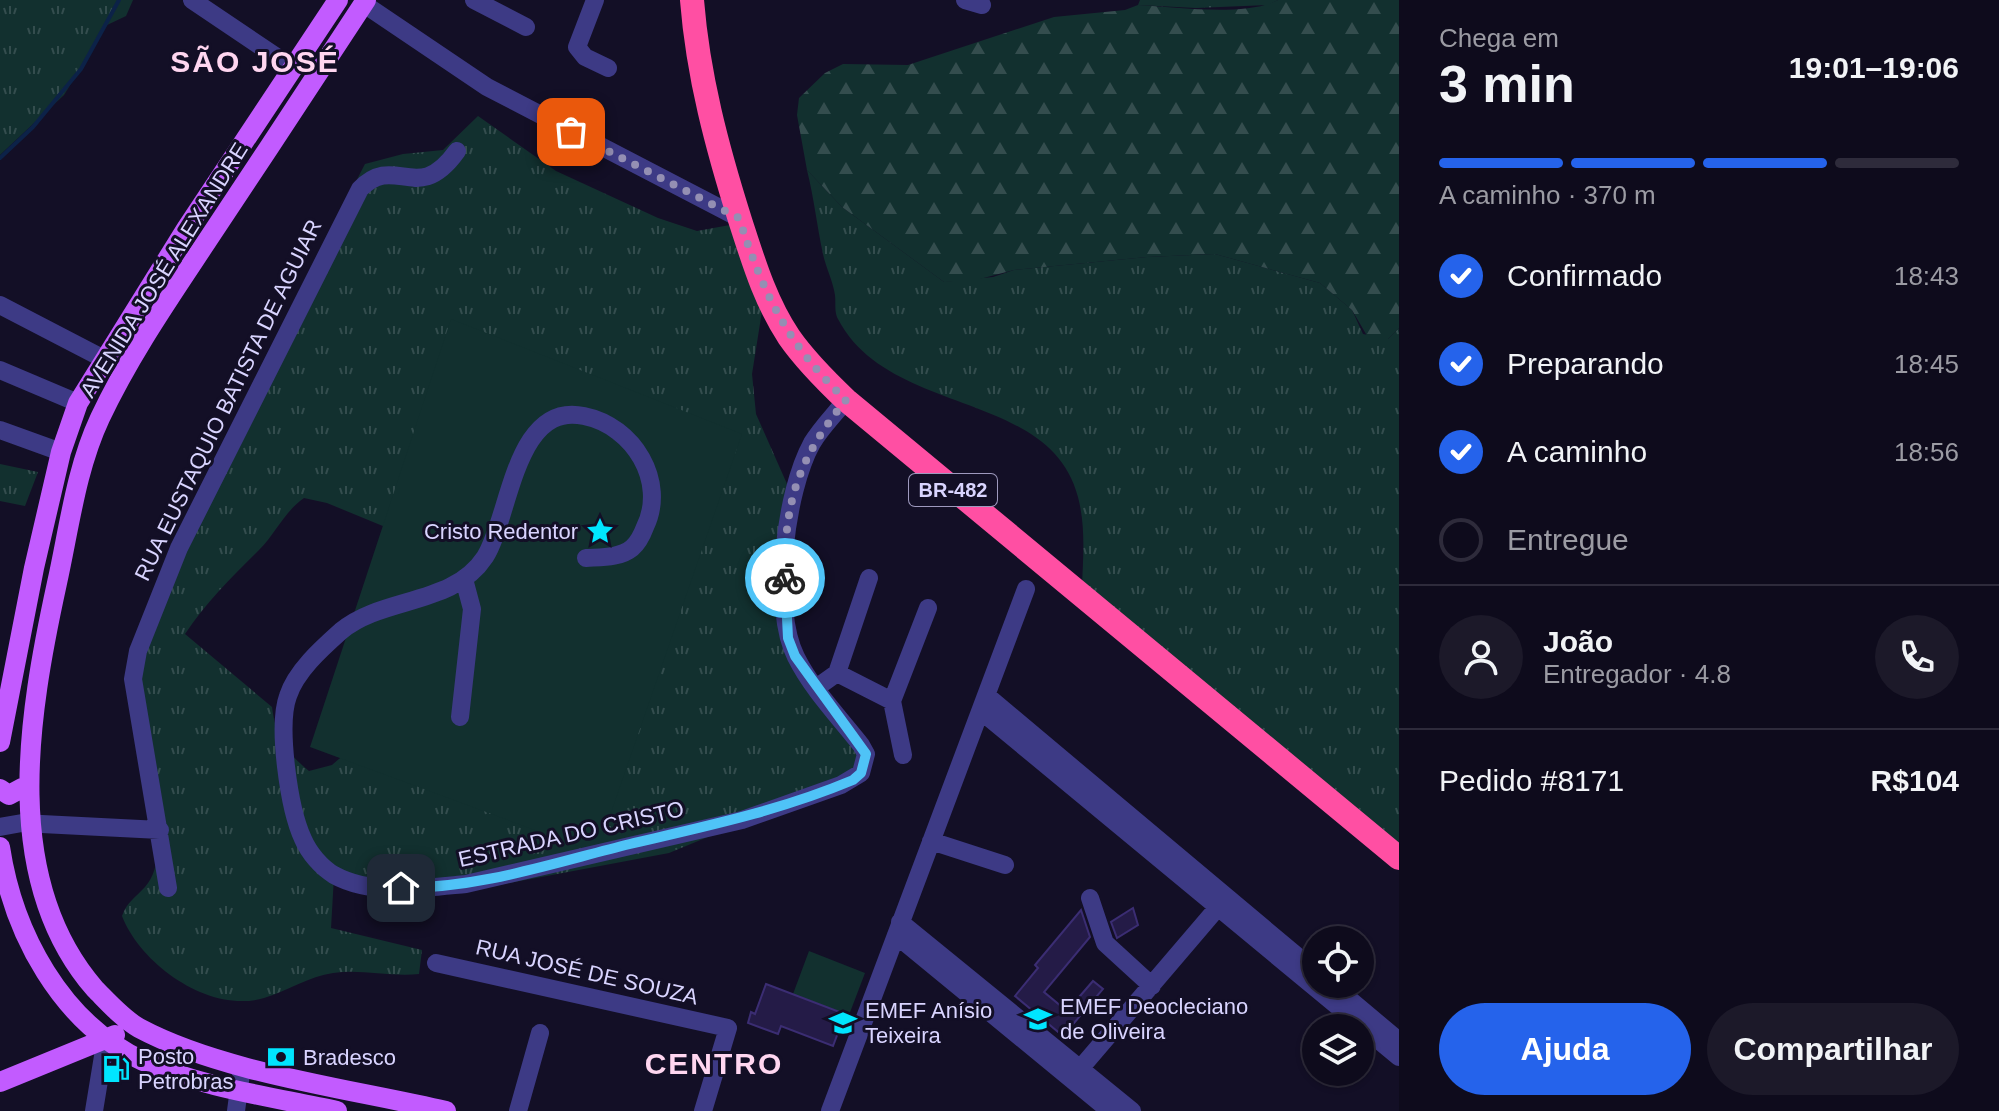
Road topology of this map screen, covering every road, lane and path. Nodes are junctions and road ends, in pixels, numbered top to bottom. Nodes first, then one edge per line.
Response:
1 (192, 0) edge
2 (474, 0) edge
3 (595, 0) edge
4 (692, 0) edge
5 (365, 2) edge
6 (333, 7) edge
7 (526, 27) dead end
8 (347, 30) junction
9 (293, 68) junction
10 (608, 68) dead end
11 (457, 151) dead end
12 (739, 218) junction
13 (161, 267) junction
14 (181, 280) junction
15 (0, 305) edge
16 (102, 358) junction
17 (0, 370) edge
18 (846, 400) junction
19 (78, 403) junction
20 (0, 430) edge
21 (61, 452) junction
22 (586, 558) dead end
23 (869, 578) dead end
24 (464, 579) junction
25 (1026, 589) dead end
26 (928, 608) dead end
27 (16, 648) junction
28 (42, 653) junction
29 (837, 673) junction
30 (816, 688) junction
31 (892, 701) junction
32 (984, 703) junction
33 (460, 717) dead end
34 (0, 742) edge
35 (903, 755) dead end
36 (22, 788) junction
37 (0, 789) edge
38 (22, 823) junction
39 (0, 827) edge
40 (160, 830) junction
41 (931, 841) junction
42 (0, 850) edge
43 (1399, 858) edge
44 (1005, 865) dead end
45 (168, 888) dead end
46 (1090, 898) dead end
47 (1222, 903) junction
48 (898, 928) junction
49 (1302, 962) edge
50 (436, 963) dead end
51 (1152, 986) junction
52 (1348, 998) edge
53 (137, 1027) junction
54 (540, 1033) dead end
55 (106, 1038) junction
56 (1399, 1041) edge
57 (1399, 1057) edge
58 (242, 1066) junction
59 (1076, 1073) junction
60 (0, 1082) edge
61 (238, 1089) junction
62 (94, 1111) edge
63 (236, 1111) edge
64 (337, 1111) edge
65 (443, 1111) edge
66 (518, 1111) edge
67 (703, 1111) edge
68 (830, 1111) edge
69 (1110, 1111) edge
70 (1132, 1111) edge

1 - 9 street
2 - 7 street
3 - 10 street
4 - 12 highway, BR-482
5 - 8 main road, AVENIDA JOSÉ ALEXANDRE
5 - 12 street
6 - 8 main road
6 - 9 main road
8 - 14 main road, AVENIDA JOSÉ ALEXANDRE
9 - 13 main road
11 - 40 street, RUA EUSTAQUIO BATISTA DE AGUIAR
12 - 18 highway, BR-482
13 - 14 main road
13 - 16 main road
14 - 28 main road, AVENIDA JOSÉ ALEXANDRE
15 - 16 street
16 - 19 main road
17 - 19 street
18 - 30 street, ESTRADA DO CRISTO
18 - 43 highway, BR-482
19 - 21 main road
20 - 21 street
21 - 27 main road
22 - 24 street, ESTRADA DO CRISTO
23 - 29 street
24 - 30 street, ESTRADA DO CRISTO
24 - 33 street
25 - 32 street
26 - 31 street
27 - 28 main road
27 - 34 main road
28 - 36 main road, AVENIDA JOSÉ ALEXANDRE
29 - 30 street
29 - 31 street
31 - 35 street
32 - 41 street
32 - 47 street
36 - 37 main road
36 - 38 main road, AVENIDA JOSÉ ALEXANDRE
38 - 39 street
38 - 40 street
38 - 53 main road, AVENIDA JOSÉ ALEXANDRE
40 - 45 street, RUA EUSTAQUIO BATISTA DE AGUIAR
41 - 44 street
41 - 48 street
42 - 55 main road
46 - 51 street
47 - 49 street
47 - 51 street
47 - 57 street
48 - 59 street
48 - 68 street
50 - 67 street, RUA JOSÉ DE SOUZA
51 - 59 street
52 - 56 street
53 - 55 main road
53 - 58 main road
54 - 66 street
55 - 60 main road
55 - 61 main road
55 - 62 street
58 - 61 street
58 - 65 main road
59 - 69 street
59 - 70 street
61 - 63 street
61 - 64 main road

